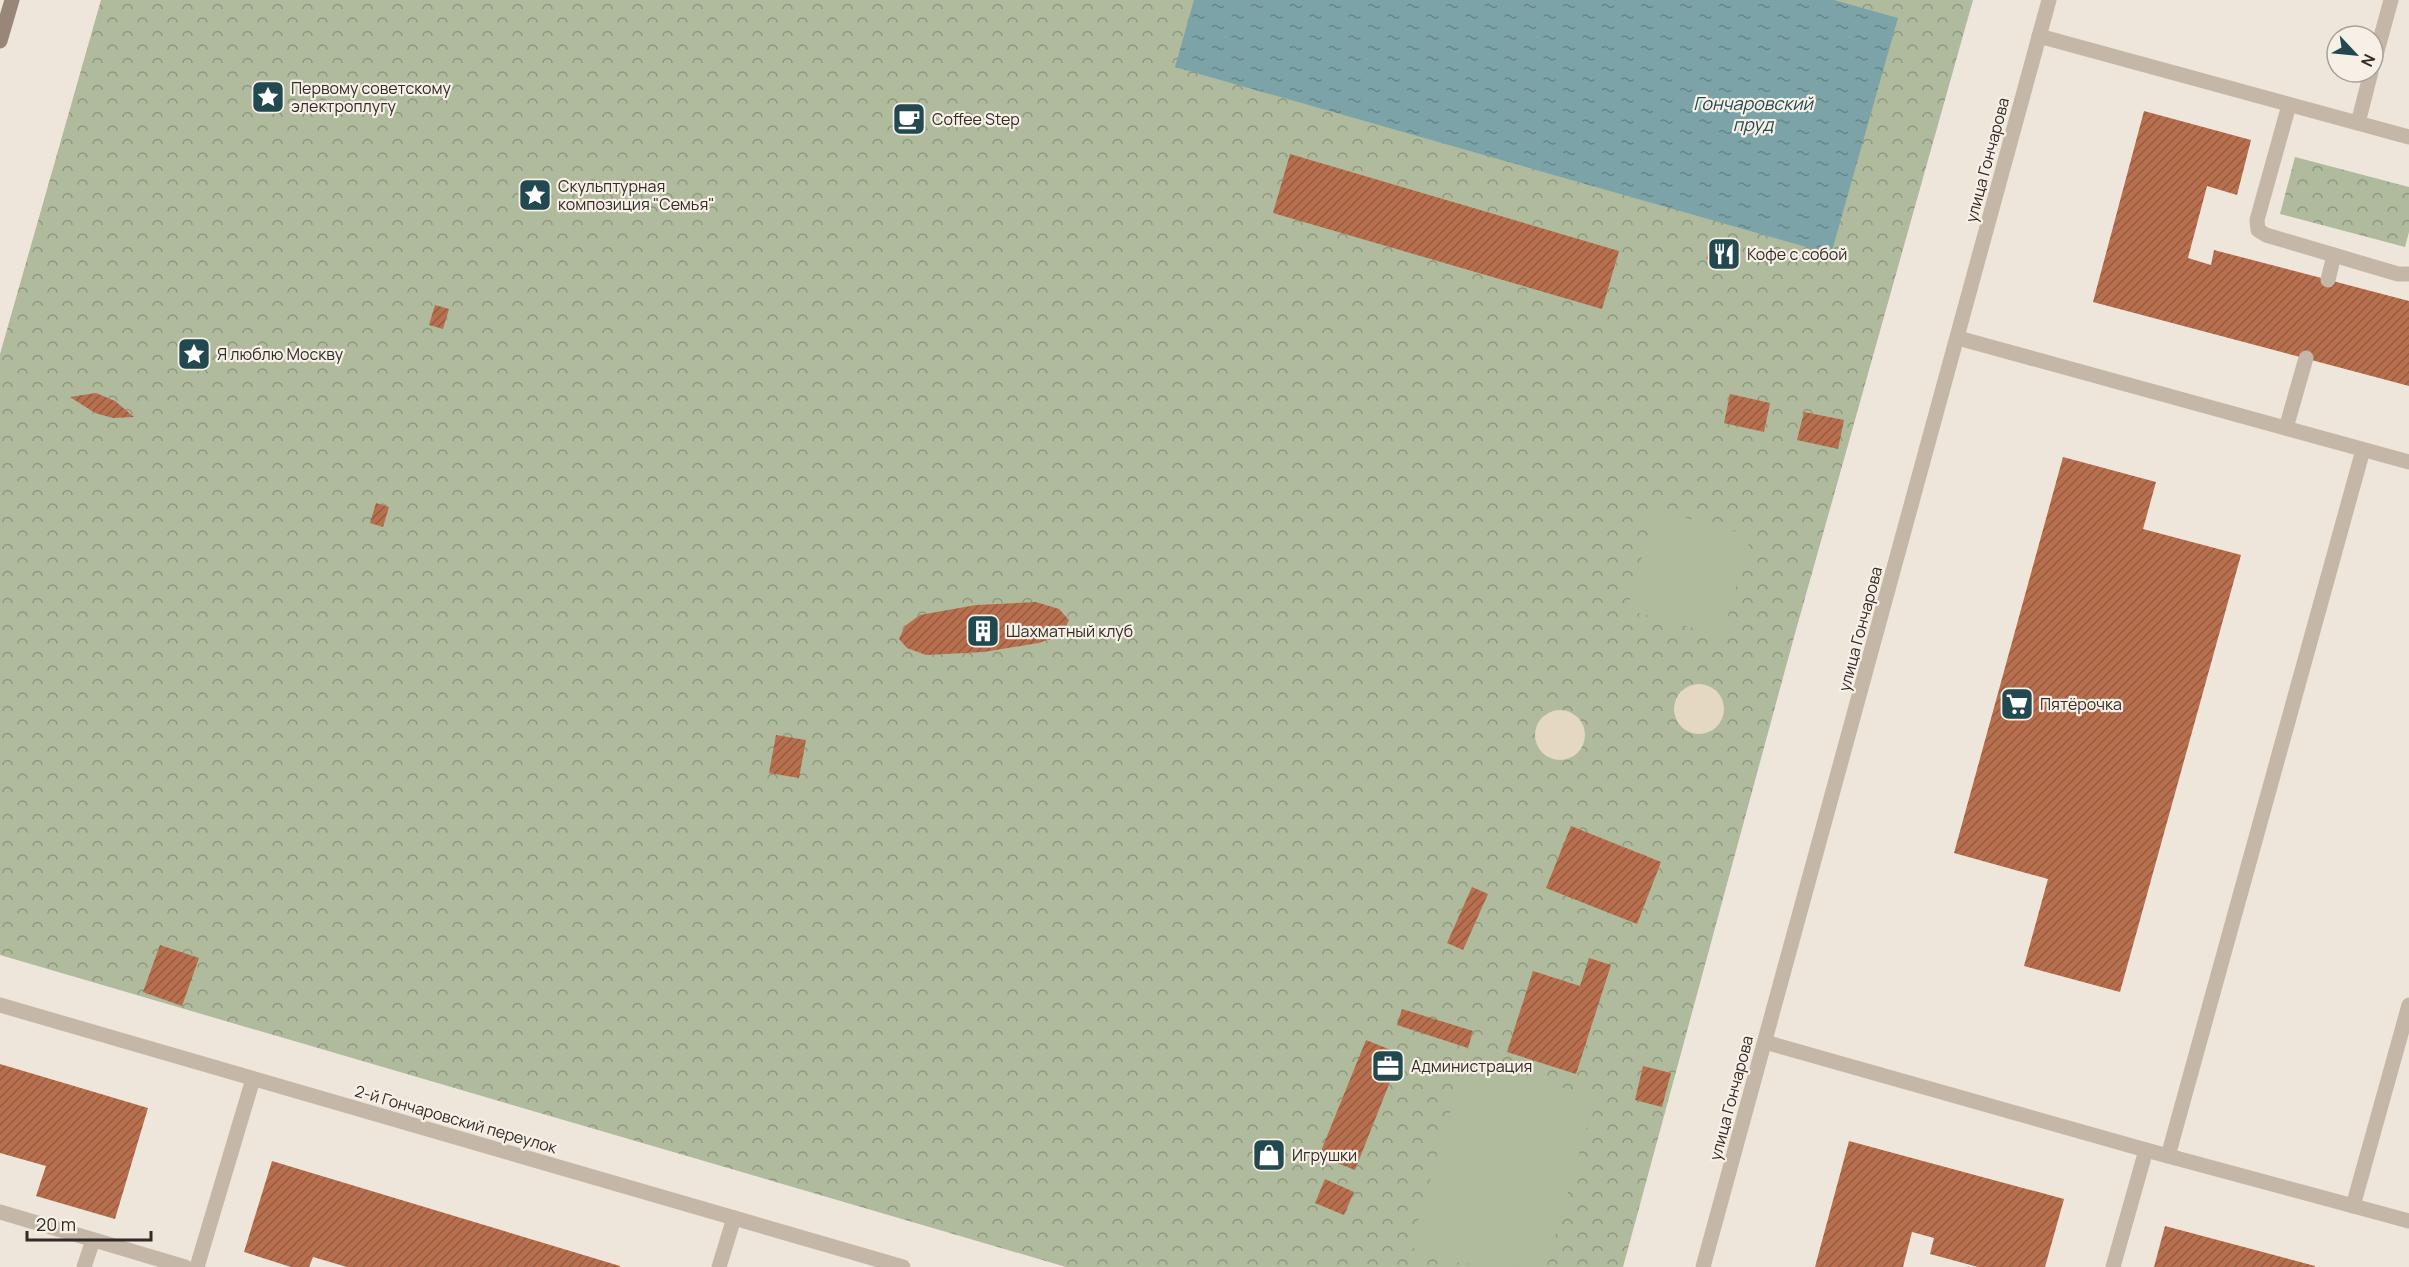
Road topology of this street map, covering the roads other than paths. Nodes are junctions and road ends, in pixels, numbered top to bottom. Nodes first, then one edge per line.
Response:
1 (12, 0) edge
2 (2049, 0) edge
3 (2391, 0) edge
4 (2384, 24) edge
5 (2039, 36) junction
6 (0, 41) edge
7 (2369, 84) edge
8 (2289, 105) junction
9 (2358, 123) junction
10 (2409, 137) edge
11 (2334, 255) junction
12 (2409, 274) edge
13 (2328, 280) dead end
14 (1958, 338) junction
15 (2306, 358) dead end
16 (2286, 428) junction
17 (2363, 450) junction
18 (2409, 462) edge
19 (0, 1005) edge
20 (2409, 1005) edge
21 (1765, 1042) junction
22 (253, 1079) junction
23 (2146, 1150) junction
24 (2168, 1156) junction
25 (2353, 1206) junction
26 (0, 1212) edge
27 (734, 1218) junction
28 (2409, 1221) edge
29 (93, 1240) junction
30 (84, 1267) edge
31 (185, 1267) edge
32 (197, 1267) edge
33 (719, 1267) edge
34 (903, 1267) edge
35 (1703, 1267) edge
36 (2114, 1267) edge

1 - 6 main road
2 - 5 street, улица Гончарова
3 - 4 street
5 - 8 street
5 - 14 street, улица Гончарова
7 - 9 street
8 - 9 street
8 - 11 street
9 - 10 street
11 - 12 street
11 - 13 street
14 - 16 street
14 - 21 street, улица Гончарова
15 - 16 street
16 - 17 street
17 - 18 street
17 - 24 street
19 - 22 street, 2-й Гончаровский переулок
20 - 25 street
21 - 23 street
21 - 35 street, улица Гончарова
22 - 27 street, 2-й Гончаровский переулок
22 - 32 street
23 - 24 street
23 - 36 street
24 - 25 street
25 - 28 street
26 - 29 street
27 - 33 street
27 - 34 street, 2-й Гончаровский переулок
29 - 30 street
29 - 31 street

